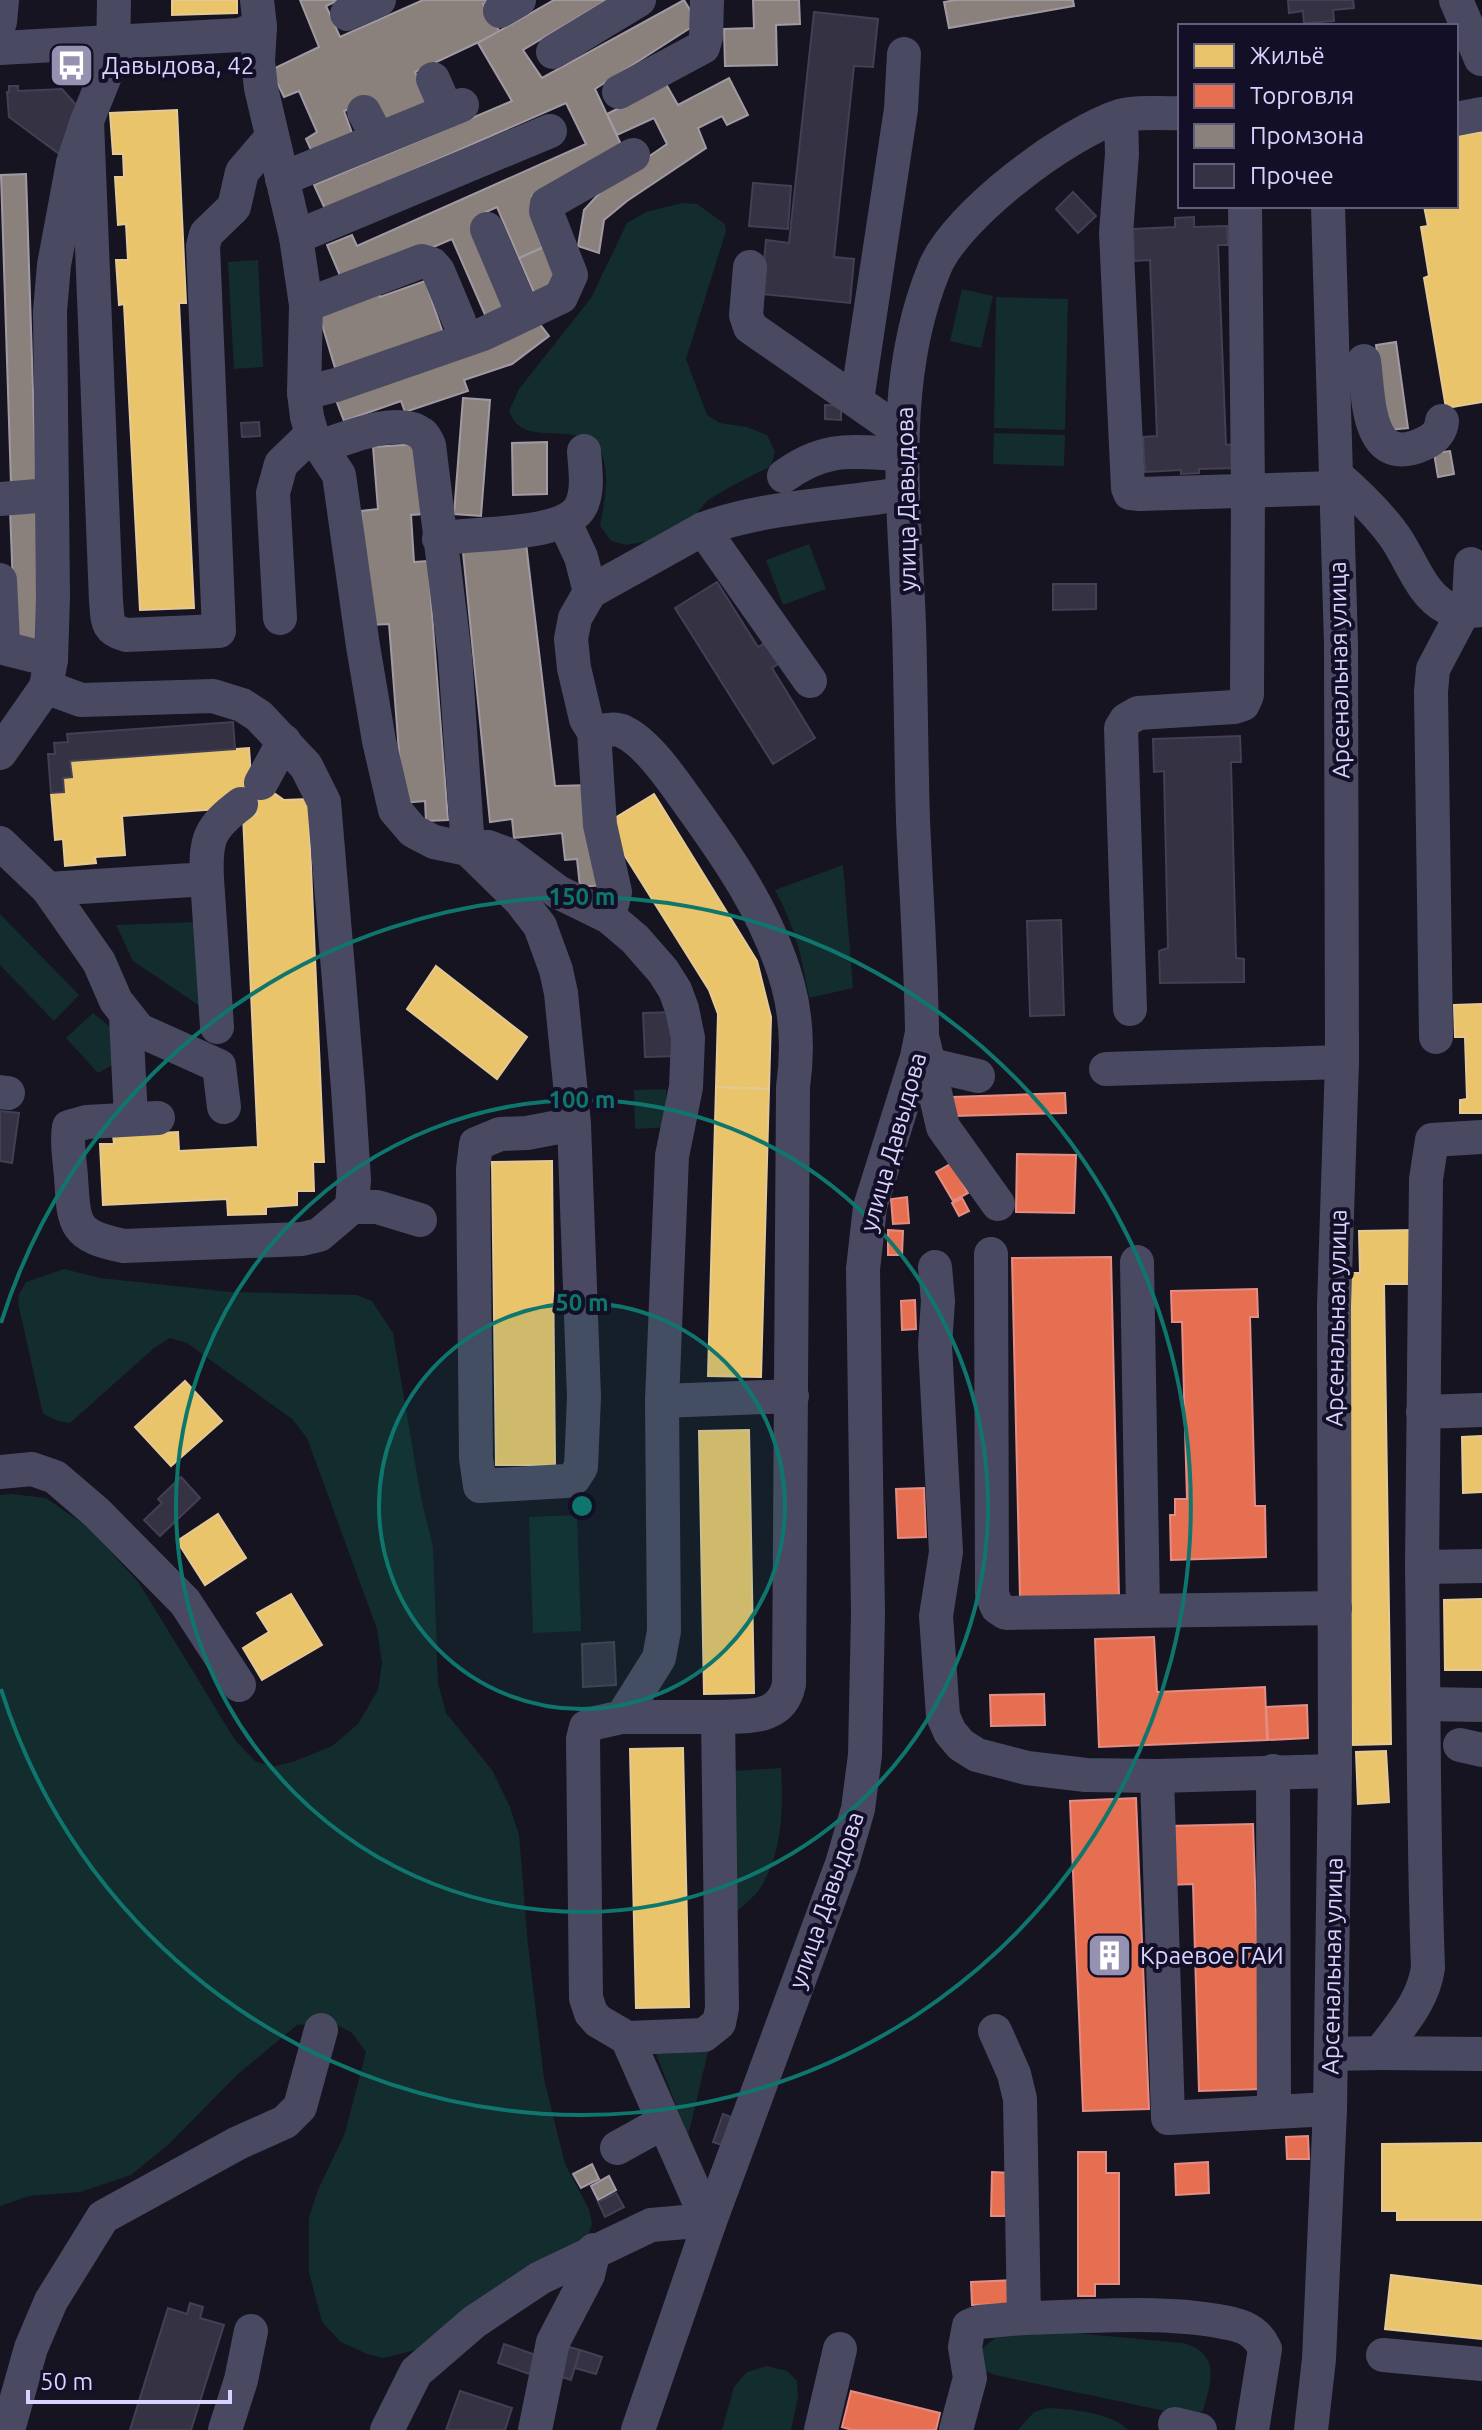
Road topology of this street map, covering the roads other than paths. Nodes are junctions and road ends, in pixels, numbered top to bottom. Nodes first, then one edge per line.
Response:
1 (2, 0) edge
2 (114, 0) edge
3 (379, 0) edge
4 (639, 0) edge
5 (707, 0) edge
6 (1456, 0) edge
7 (258, 13) edge
8 (347, 14) dead end
9 (0, 22) edge
10 (0, 48) edge
11 (553, 52) dead end
12 (112, 54) junction
13 (904, 54) dead end
14 (1473, 61) edge
15 (433, 79) dead end
16 (619, 92) dead end
17 (80, 105) junction
18 (1178, 113) edge
19 (1482, 114) edge
20 (1121, 116) junction
21 (1458, 119) edge
22 (550, 131) dead end
23 (272, 137) junction
24 (633, 155) dead end
25 (282, 179) junction
26 (1245, 208) edge
27 (1328, 208) edge
28 (487, 229) dead end
29 (296, 237) junction
30 (750, 267) dead end
31 (306, 305) junction
32 (523, 314) junction
33 (459, 321) dead end
34 (1364, 361) dead end
35 (304, 393) junction
36 (857, 400) junction
37 (1442, 421) dead end
38 (316, 441) junction
39 (902, 443) junction
40 (584, 451) dead end
41 (784, 476) dead end
42 (1336, 481) junction
43 (1248, 490) junction
44 (901, 494) junction
45 (50, 495) junction
46 (0, 499) edge
47 (564, 521) junction
48 (703, 529) junction
49 (439, 539) junction
50 (1471, 564) dead end
51 (0, 580) edge
52 (590, 592) junction
53 (1472, 611) edge
54 (280, 618) dead end
55 (49, 674) junction
56 (810, 681) dead end
57 (594, 732) junction
58 (284, 741) junction
59 (0, 753) edge
60 (0, 843) edge
61 (468, 849) junction
62 (207, 879) junction
63 (48, 889) junction
64 (609, 917) junction
65 (1130, 1009) dead end
66 (126, 1017) junction
67 (217, 1027) dead end
68 (1436, 1037) dead end
69 (925, 1048) junction
70 (1342, 1062) junction
71 (1106, 1069) dead end
72 (978, 1076) dead end
73 (224, 1107) dead end
74 (574, 1124) junction
75 (1482, 1137) edge
76 (998, 1204) dead end
77 (352, 1207) junction
78 (420, 1220) dead end
79 (991, 1254) dead end
80 (1137, 1262) dead end
81 (935, 1267) dead end
82 (792, 1396) junction
83 (662, 1401) junction
84 (1482, 1410) edge
85 (1423, 1412) junction
86 (0, 1472) edge
87 (1482, 1566) edge
88 (1422, 1567) junction
89 (1335, 1608) junction
90 (1143, 1610) junction
91 (239, 1685) dead end
92 (1424, 1704) junction
93 (1482, 1705) edge
94 (622, 1717) junction
95 (718, 1717) junction
96 (1273, 1771) junction
97 (1335, 1771) junction
98 (1157, 1776) junction
99 (321, 2030) dead end
100 (995, 2031) dead end
101 (627, 2038) junction
102 (1380, 2053) junction
103 (1331, 2054) junction
104 (1482, 2054) edge
105 (1330, 2109) junction
106 (1274, 2112) junction
107 (664, 2122) junction
108 (617, 2148) dead end
109 (709, 2224) junction
110 (594, 2250) junction
111 (1024, 2318) junction
112 (251, 2331) dead end
113 (840, 2349) dead end
114 (1383, 2355) dead end
115 (1482, 2364) edge
116 (8, 2430) edge
117 (225, 2430) edge
118 (387, 2430) edge
119 (535, 2430) edge
120 (638, 2430) edge
121 (821, 2430) edge
122 (956, 2430) edge
123 (1252, 2430) edge
124 (1311, 2430) edge

1 - 9 street
2 - 12 street
3 - 8 street
4 - 11 street
5 - 16 street
6 - 14 street
7 - 12 street
7 - 23 street
10 - 12 street
12 - 17 street
13 - 36 street
15 - 25 street
17 - 23 street
17 - 45 street
18 - 20 street, улица Давыдова
19 - 21 street
20 - 39 street, улица Давыдова
20 - 43 street
22 - 29 street
23 - 25 street
24 - 32 street
25 - 29 street
26 - 43 street
27 - 42 street, Арсенальная улица
28 - 32 street
29 - 31 street
30 - 36 street
31 - 33 street
31 - 35 street
32 - 35 street
34 - 37 street
35 - 38 street
36 - 39 street
38 - 49 street
38 - 54 street
38 - 61 street
39 - 41 street
39 - 44 street, улица Давыдова
40 - 47 street
42 - 43 street
42 - 53 street
42 - 70 street, Арсенальная улица
43 - 65 street
44 - 48 street
44 - 69 street, улица Давыдова
45 - 46 street
45 - 55 street
47 - 49 street
47 - 52 street
48 - 52 street
48 - 56 street
49 - 61 street
50 - 53 street
51 - 55 street
52 - 57 street
53 - 68 street
55 - 58 street
55 - 59 street
57 - 64 street
57 - 82 street
58 - 62 street
58 - 77 street
60 - 63 street
61 - 64 street
61 - 74 street
62 - 63 street
62 - 67 street
63 - 66 street
64 - 83 street
66 - 73 street
66 - 77 street
69 - 72 street
69 - 76 street
69 - 109 street, улица Давыдова
70 - 71 street
70 - 89 street, Арсенальная улица
74 - 74 street
75 - 85 street
77 - 78 street
79 - 90 street
80 - 90 street
81 - 98 street
82 - 83 street
82 - 95 street
83 - 94 street
84 - 85 street
85 - 88 street
86 - 91 street
87 - 88 street
88 - 92 street
89 - 90 street
89 - 97 street, Арсенальная улица
92 - 93 street
92 - 102 street
94 - 95 street
94 - 101 street
95 - 101 street
96 - 97 street
96 - 98 street
96 - 106 street
97 - 103 street, Арсенальная улица
98 - 106 street
99 - 116 street
100 - 111 street
101 - 107 street
102 - 103 street
102 - 104 street
103 - 105 street, Арсенальная улица
105 - 106 street
105 - 124 street, Арсенальная улица
107 - 108 street
107 - 109 street
109 - 110 street
109 - 120 street, улица Давыдова
110 - 118 street
110 - 119 street
111 - 122 street
111 - 123 street
112 - 117 street
113 - 121 street
114 - 115 street

